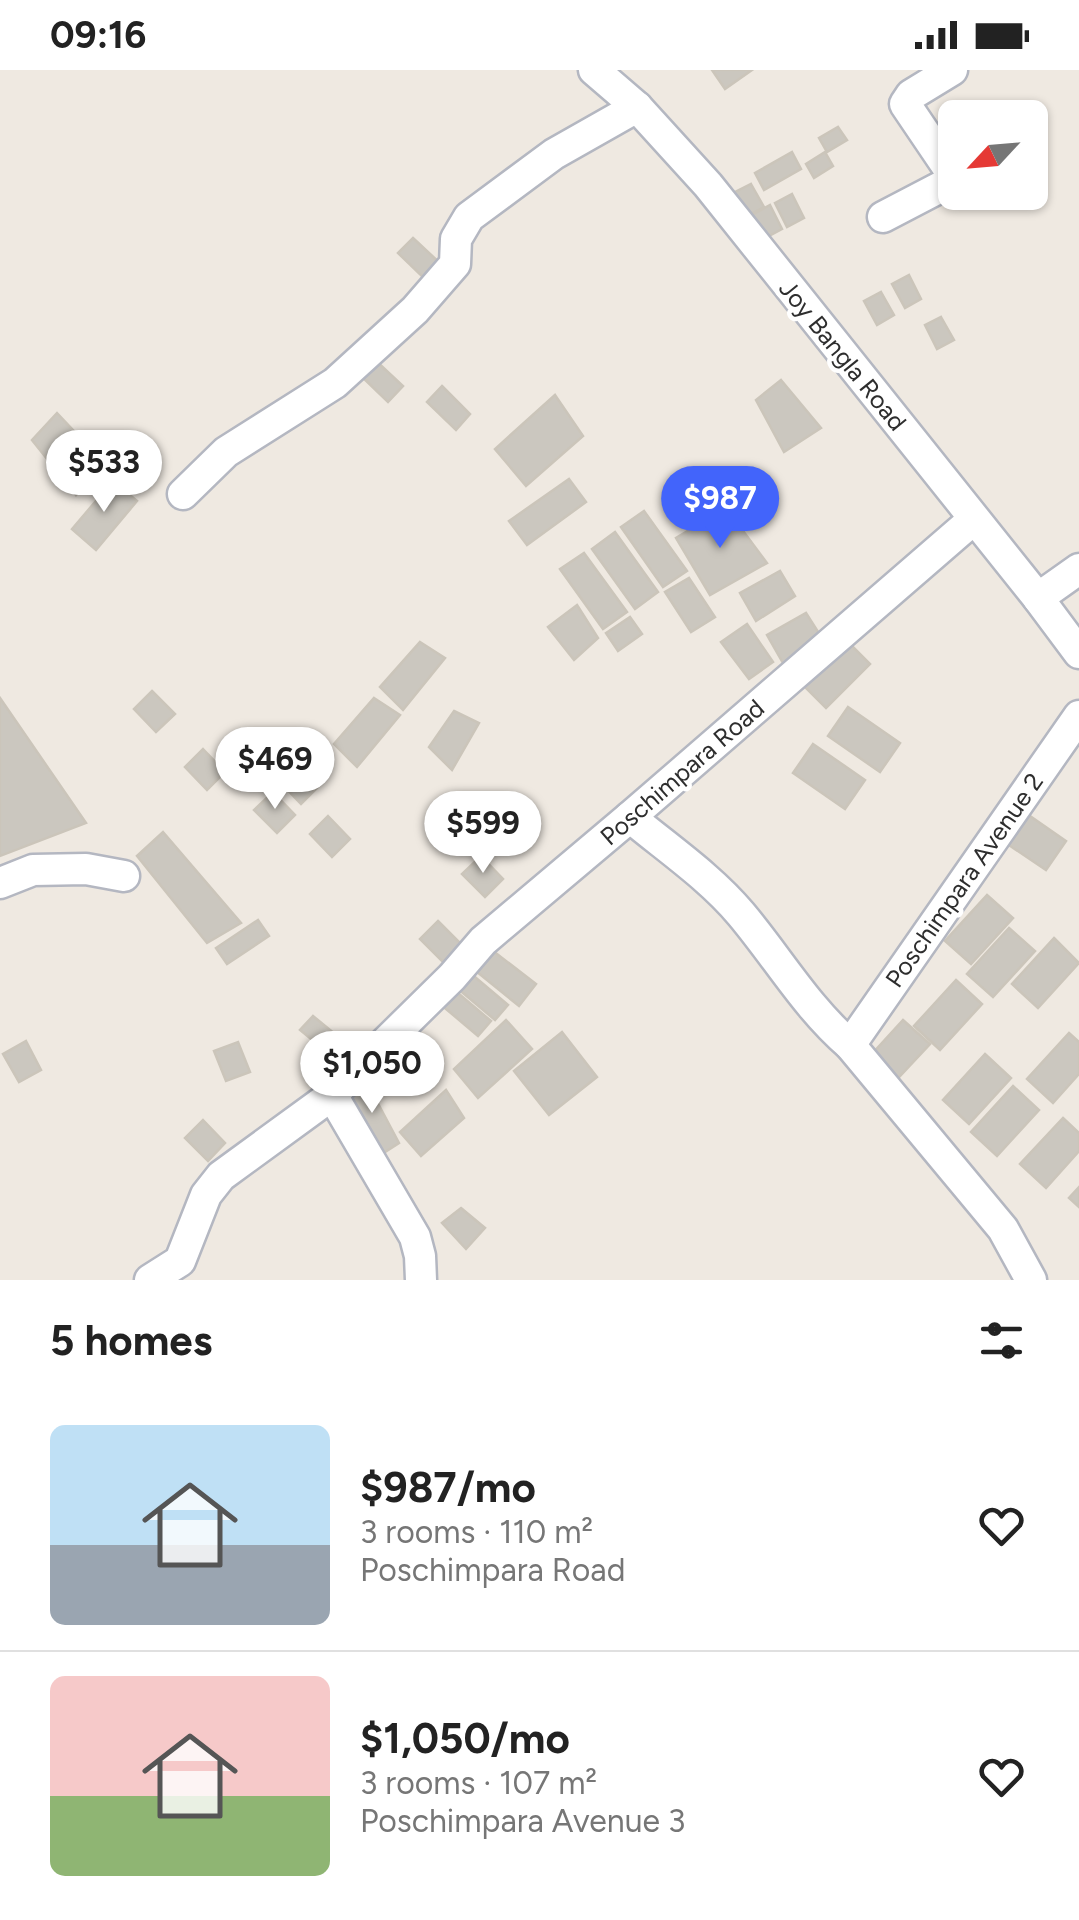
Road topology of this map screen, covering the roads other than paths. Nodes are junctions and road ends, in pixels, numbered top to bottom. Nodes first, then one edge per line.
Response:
1 (594, 70) edge
2 (952, 70) edge
3 (636, 107) junction
4 (883, 217) dead end
5 (183, 494) dead end
6 (974, 520) junction
7 (1079, 569) edge
8 (1038, 598) junction
9 (1079, 653) edge
10 (1079, 716) edge
11 (630, 818) junction
12 (124, 876) dead end
13 (0, 884) edge
14 (850, 1045) junction
15 (332, 1095) junction
16 (150, 1280) edge
17 (421, 1280) edge
18 (1031, 1280) edge

1 - 3 street, Joy Bangla Road
2 - 4 street
3 - 5 street
3 - 6 street, Joy Bangla Road
6 - 8 street, Joy Bangla Road
6 - 11 street, Poschimpara Road
7 - 8 street
8 - 9 street, Joy Bangla Road
10 - 14 street, Poschimpara Avenue 2
11 - 14 street
11 - 15 street, Poschimpara Road
12 - 13 street
14 - 18 street
15 - 16 street, Poschimpara Road
15 - 17 street

